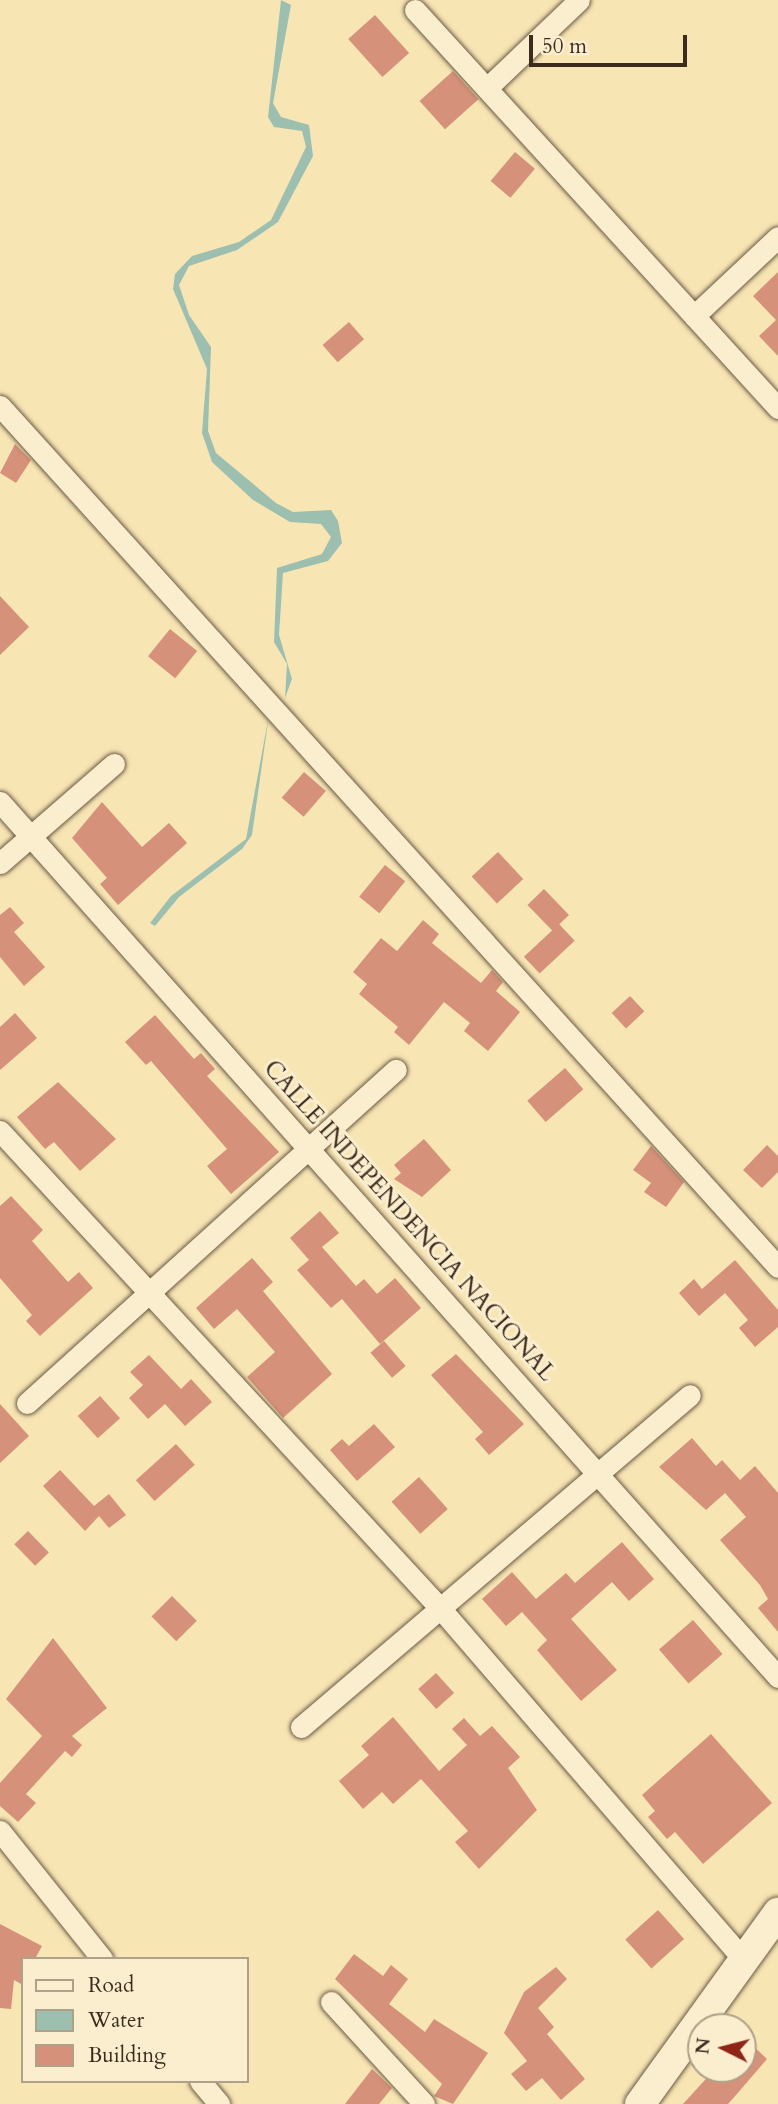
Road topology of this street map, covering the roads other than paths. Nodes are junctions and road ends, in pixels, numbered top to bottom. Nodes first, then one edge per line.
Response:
1 (579, 0) edge
2 (415, 10) dead end
3 (486, 88) junction
4 (778, 237) edge
5 (694, 316) junction
6 (0, 406) edge
7 (778, 408) edge
8 (114, 764) dead end
9 (0, 802) edge
10 (30, 837) junction
11 (0, 863) edge
12 (396, 1070) dead end
13 (0, 1131) edge
14 (309, 1149) junction
15 (778, 1267) edge
16 (147, 1294) junction
17 (690, 1395) dead end
18 (27, 1404) dead end
19 (599, 1472) junction
20 (440, 1608) junction
21 (778, 1677) edge
22 (301, 1727) dead end
23 (0, 1831) edge
24 (778, 1913) edge
25 (100, 1957) edge
26 (743, 1958) junction
27 (331, 2002) dead end
28 (202, 2083) edge
29 (219, 2104) edge
30 (424, 2104) edge
31 (640, 2104) edge

1 - 3 street
2 - 3 street
3 - 5 street
4 - 5 street
5 - 7 street
6 - 15 street
8 - 10 street
9 - 10 street, CALLE INDEPENDENCIA NACIONAL
10 - 11 street
10 - 14 street, CALLE INDEPENDENCIA NACIONAL
12 - 14 street
13 - 16 street
14 - 16 street
14 - 19 street, CALLE INDEPENDENCIA NACIONAL
16 - 18 street
16 - 20 street
17 - 19 street
19 - 20 street
19 - 21 street, CALLE INDEPENDENCIA NACIONAL
20 - 22 street
20 - 26 street
23 - 25 street
24 - 26 street
26 - 31 street
27 - 30 street
28 - 29 street

